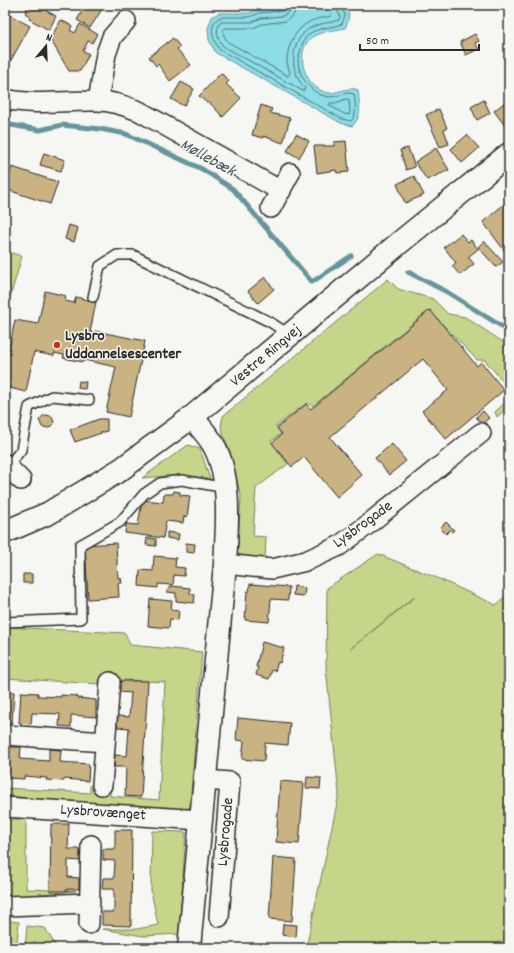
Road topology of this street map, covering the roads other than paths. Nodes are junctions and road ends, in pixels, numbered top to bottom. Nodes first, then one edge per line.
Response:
1 (126, 21) dead end
2 (5, 99) edge
3 (98, 101) junction
4 (509, 154) edge
5 (290, 173) dead end
6 (281, 191) junction
7 (271, 208) dead end
8 (93, 297) dead end
9 (290, 335) junction
10 (89, 400) dead end
11 (192, 417) junction
12 (481, 432) dead end
13 (11, 470) edge
14 (226, 488) junction
15 (5, 532) edge
16 (225, 564) junction
17 (5, 622) edge
18 (110, 682) dead end
19 (5, 735) edge
20 (105, 742) junction
21 (205, 780) junction
22 (102, 785) dead end
23 (5, 807) edge
24 (201, 820) junction
25 (91, 845) dead end
26 (195, 880) junction
27 (222, 882) junction
28 (90, 903) junction
29 (5, 906) edge
30 (219, 917) dead end
31 (89, 924) dead end
32 (189, 948) edge

1 - 3 street
2 - 3 street
3 - 6 street
4 - 9 main road, Vestre Ringvej
5 - 6 street
6 - 7 street
8 - 9 lane
9 - 11 main road, Vestre Ringvej
10 - 13 lane
11 - 14 main road, Lysbrogade
11 - 15 main road, Vestre Ringvej
12 - 16 street, Lysbrogade
14 - 16 main road, Lysbrogade
14 - 17 lane
16 - 21 main road, Lysbrogade
18 - 20 street, Lysbrovænget
19 - 20 street
20 - 22 street, Lysbrovænget
21 - 24 main road, Lysbrogade
21 - 27 street, Lysbrogade
23 - 24 street, Lysbrovænget
24 - 26 main road, Lysbrogade
25 - 28 street, Lysbrovænget
26 - 27 street, Lysbrogade
26 - 32 main road, Lysbrogade
27 - 30 street, Lysbrogade
28 - 29 street
28 - 31 street, Lysbrovænget

